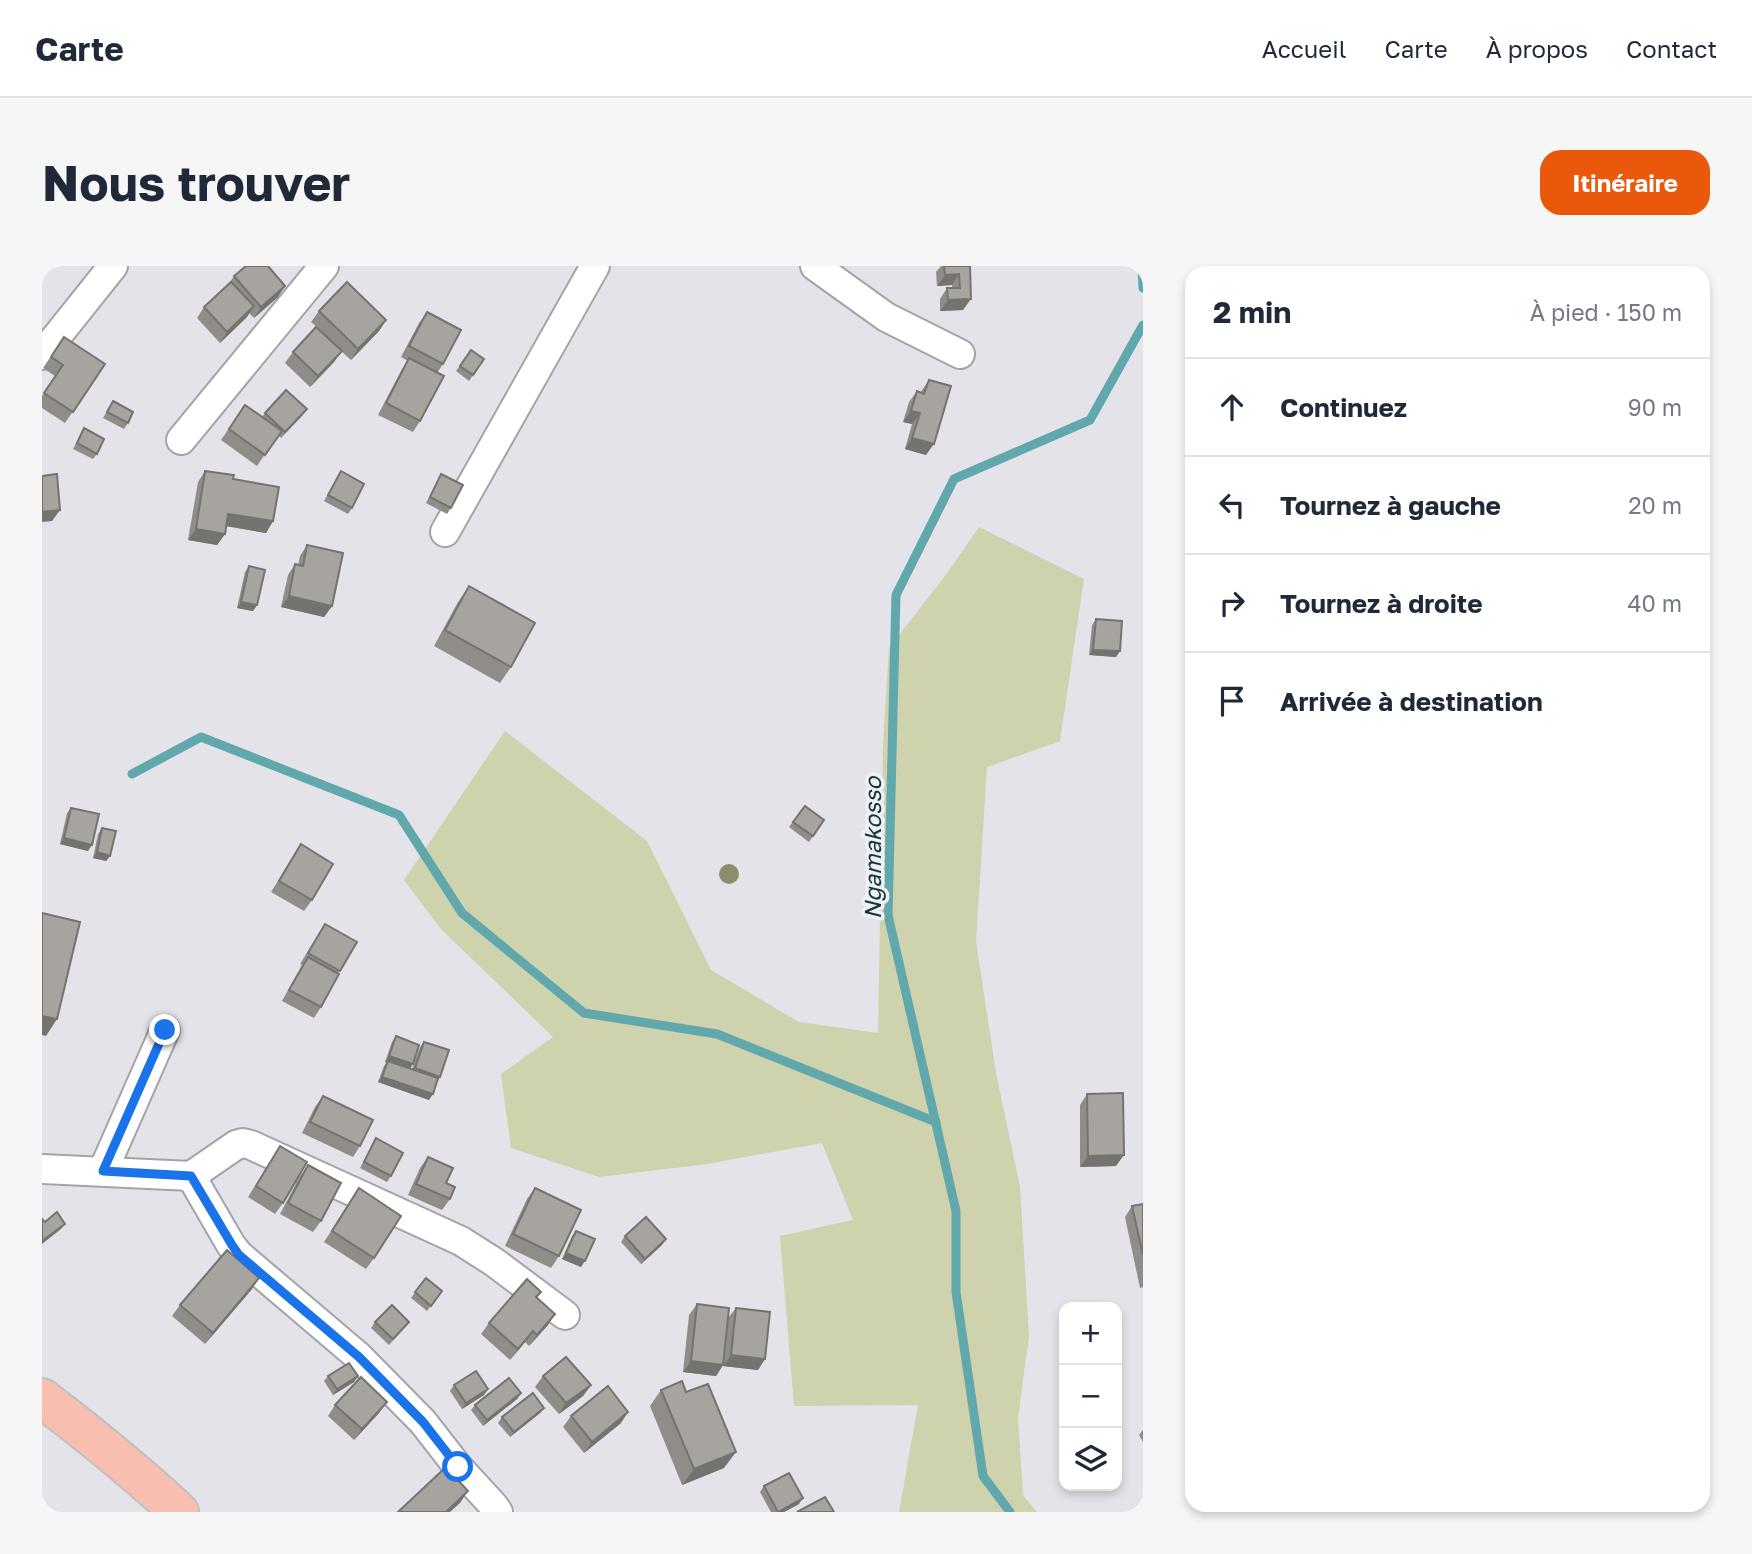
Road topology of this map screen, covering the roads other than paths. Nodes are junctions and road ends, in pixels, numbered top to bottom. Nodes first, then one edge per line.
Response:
1 (113, 266) edge
2 (324, 266) edge
3 (594, 266) edge
4 (815, 266) edge
5 (960, 354) dead end
6 (42, 355) edge
7 (181, 440) dead end
8 (445, 532) dead end
9 (165, 1030) dead end
10 (42, 1169) edge
11 (103, 1171) junction
12 (191, 1176) junction
13 (565, 1315) dead end
14 (42, 1398) edge
15 (179, 1512) edge
16 (498, 1512) edge

1 - 6 street
2 - 7 street
3 - 8 street
4 - 5 street
9 - 11 street
10 - 11 street
11 - 12 street
12 - 13 street
12 - 16 street
14 - 15 main road

